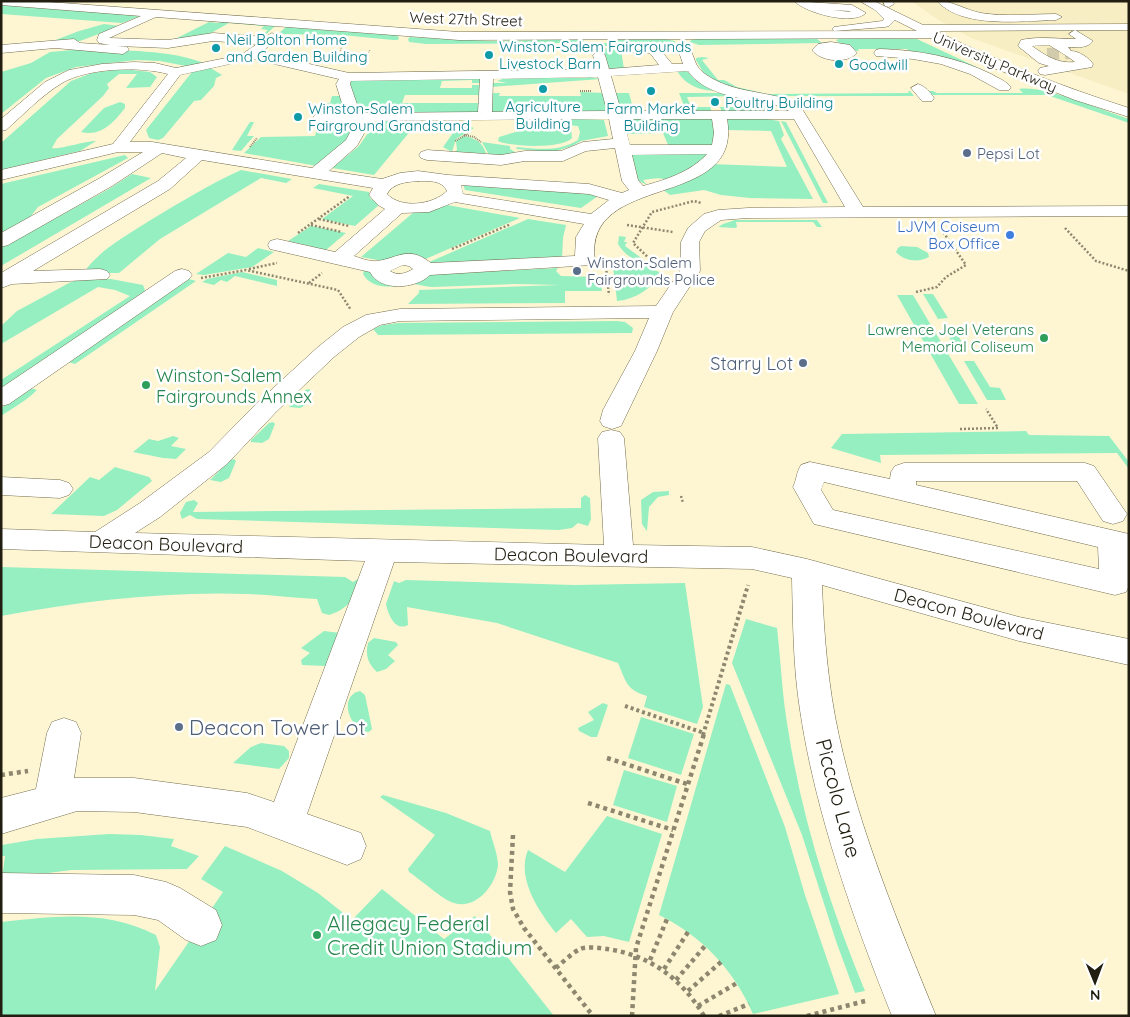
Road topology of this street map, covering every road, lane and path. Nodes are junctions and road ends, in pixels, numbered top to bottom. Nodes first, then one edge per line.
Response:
1 (84, 1) edge
2 (799, 1) edge
3 (865, 1) edge
4 (942, 1) edge
5 (1, 2) edge
6 (847, 4) edge
7 (885, 4) edge
8 (166, 7) edge
9 (234, 8) dead end
10 (220, 12) junction
11 (1056, 17) dead end
12 (285, 19) junction
13 (1129, 27) edge
14 (918, 28) junction
15 (838, 29) junction
16 (935, 31) junction
17 (1078, 32) junction
18 (680, 33) junction
19 (1129, 33) edge
20 (953, 34) junction
21 (823, 36) junction
22 (320, 38) dead end
23 (273, 39) junction
24 (409, 39) junction
25 (103, 40) junction
26 (1004, 40) dead end
27 (335, 42) dead end
28 (596, 42) junction
29 (57, 45) junction
30 (1050, 49) junction
31 (1, 50) edge
32 (370, 50) dead end
33 (252, 55) junction
34 (360, 62) dead end
35 (213, 64) junction
36 (399, 66) dead end
37 (691, 67) junction
38 (668, 68) junction
39 (339, 71) junction
40 (1045, 71) junction
41 (176, 72) junction
42 (604, 73) junction
43 (487, 75) junction
44 (386, 76) junction
45 (1004, 87) dead end
46 (1129, 101) edge
47 (1111, 107) junction
48 (1129, 113) edge
49 (615, 115) junction
50 (798, 115) junction
51 (455, 116) junction
52 (485, 116) junction
53 (719, 116) junction
54 (360, 117) junction
55 (320, 118) dead end
56 (1, 127) edge
57 (118, 147) junction
58 (622, 147) junction
59 (158, 149) junction
60 (718, 151) junction
61 (198, 155) junction
62 (427, 155) junction
63 (449, 156) junction
64 (563, 156) junction
65 (501, 160) junction
66 (315, 174) junction
67 (1, 175) edge
68 (418, 176) junction
69 (446, 180) junction
70 (489, 182) junction
71 (385, 185) junction
72 (566, 187) junction
73 (351, 195) dead end
74 (631, 195) junction
75 (453, 197) junction
76 (704, 203) dead end
77 (398, 207) junction
78 (542, 211) junction
79 (1129, 211) edge
80 (857, 212) junction
81 (318, 219) junction
82 (595, 220) junction
83 (311, 225) junction
84 (627, 225) dead end
85 (643, 227) junction
86 (950, 228) dead end
87 (1065, 228) dead end
88 (672, 232) dead end
89 (368, 233) junction
90 (1, 241) edge
91 (278, 246) joint
92 (339, 259) junction
93 (585, 261) junction
94 (421, 266) junction
95 (667, 269) dead end
96 (1129, 271) edge
97 (188, 275) joint
98 (100, 276) dead end
99 (5, 280) edge
100 (916, 292) dead end
101 (610, 302) dead end
102 (662, 312) junction
103 (354, 314) dead end
104 (1, 399) edge
105 (986, 408) dead end
106 (960, 429) dead end
107 (2, 486) edge
108 (60, 489) dead end
109 (902, 491) junction
110 (681, 496) dead end
111 (683, 504) dead end
112 (1120, 528) edge
113 (1, 539) edge
114 (100, 542) junction
115 (383, 551) junction
116 (619, 556) junction
117 (806, 570) junction
118 (748, 585) dead end
119 (1129, 652) edge
120 (624, 706) dead end
121 (64, 733) dead end
122 (704, 733) junction
123 (607, 758) dead end
124 (33, 770) dead end
125 (1, 775) edge
126 (688, 784) junction
127 (52, 801) junction
128 (588, 803) dead end
129 (1, 816) edge
130 (285, 824) junction
131 (673, 830) junction
132 (513, 836) dead end
133 (347, 846) dead end
134 (1, 893) edge
135 (667, 919) dead end
136 (201, 924) dead end
137 (688, 932) dead end
138 (705, 946) dead end
139 (635, 954) junction
140 (650, 960) junction
141 (721, 962) dead end
142 (556, 968) junction
143 (664, 969) junction
144 (676, 980) junction
145 (736, 983) dead end
146 (688, 992) junction
147 (869, 1000) dead end
148 (749, 1004) dead end
149 (698, 1006) junction
150 (593, 1016) edge
151 (632, 1016) edge
152 (704, 1016) edge
153 (719, 1016) edge
154 (807, 1016) edge
155 (914, 1016) edge

1 - 8 street, West 27th Street
2 - 6 street
3 - 7 street, University Parkway
4 - 11 street
5 - 8 street, West 27th Street
7 - 14 street, University Parkway
7 - 15 street
7 - 16 street, University Parkway
8 - 10 street, West 27th Street
8 - 12 street, West 27th Street
8 - 25 street
9 - 10 street
10 - 12 street, West 27th Street
12 - 18 street, West 27th Street
12 - 23 street
12 - 24 street, West 27th Street
13 - 17 street
14 - 15 street, West 27th Street
14 - 16 street, University Parkway
15 - 18 street, West 27th Street
16 - 17 street, West 27th Street
16 - 20 street, University Parkway
16 - 21 street, West 27th Street
16 - 47 street, University Parkway
17 - 19 street
17 - 30 street
18 - 21 street, West 27th Street
18 - 28 street, West 27th Street
18 - 37 street
20 - 30 street
20 - 40 street, University Parkway
21 - 45 street
22 - 24 street
23 - 25 street
23 - 33 street
24 - 28 street, West 27th Street
25 - 29 street
26 - 30 street
27 - 39 path
28 - 38 street
28 - 42 street
29 - 31 street
29 - 35 street
30 - 40 street
32 - 34 path
33 - 35 street
33 - 39 street
35 - 41 street
36 - 44 street
37 - 38 street
37 - 50 street
38 - 42 street
39 - 44 street
39 - 54 street
40 - 46 street, University Parkway
41 - 56 street
41 - 57 street
42 - 43 street
42 - 49 street
43 - 44 street
43 - 52 street
46 - 47 street
47 - 48 street, University Parkway
49 - 52 street
49 - 53 street
49 - 58 street
50 - 53 street
50 - 80 street
51 - 52 street
51 - 54 street
51 - 62 street
52 - 63 path
53 - 60 street
54 - 55 street
54 - 66 street
57 - 59 street
57 - 67 street
58 - 60 street
58 - 64 street
58 - 74 street
59 - 61 street
59 - 90 street
60 - 74 street
61 - 66 street
61 - 99 street
62 - 63 street
62 - 68 street
63 - 65 street
64 - 65 street
64 - 72 street
65 - 70 street
66 - 71 street
68 - 69 street
68 - 71 street
69 - 70 street
69 - 75 street
70 - 72 street
71 - 77 street
72 - 74 street
73 - 81 path
74 - 82 street
75 - 77 street
75 - 78 street
76 - 85 path
77 - 89 street
78 - 82 street
78 - 94 path
79 - 80 street
80 - 102 street
81 - 83 path
81 - 89 path
82 - 93 street
83 - 89 path
83 - 91 path
84 - 85 path
85 - 88 path
85 - 95 path
86 - 100 path
87 - 96 path
89 - 92 street
91 - 92 street
92 - 94 street
93 - 94 street
93 - 101 path
97 - 103 path
97 - 104 street
98 - 99 street
102 - 114 street
102 - 116 street
105 - 106 path
107 - 108 street
109 - 112 street
109 - 112 street
109 - 112 street
110 - 111 path
113 - 114 street, Deacon Boulevard
114 - 115 street, Deacon Boulevard
115 - 116 street, Deacon Boulevard
115 - 130 street
116 - 117 street, Deacon Boulevard
117 - 119 street, Deacon Boulevard
117 - 155 street, Piccolo Lane
118 - 122 path
120 - 122 path
121 - 127 street
122 - 126 path
123 - 126 path
124 - 125 path
126 - 131 path
127 - 129 street
127 - 130 street
128 - 131 path
130 - 133 street
131 - 139 path
132 - 142 path
134 - 136 street
135 - 140 path
137 - 143 path
138 - 144 path
139 - 140 path
139 - 142 path
139 - 151 path
140 - 143 path
141 - 146 path
142 - 150 path
143 - 144 path
144 - 146 path
145 - 149 path
146 - 149 path
147 - 154 path
148 - 153 path
149 - 152 path

